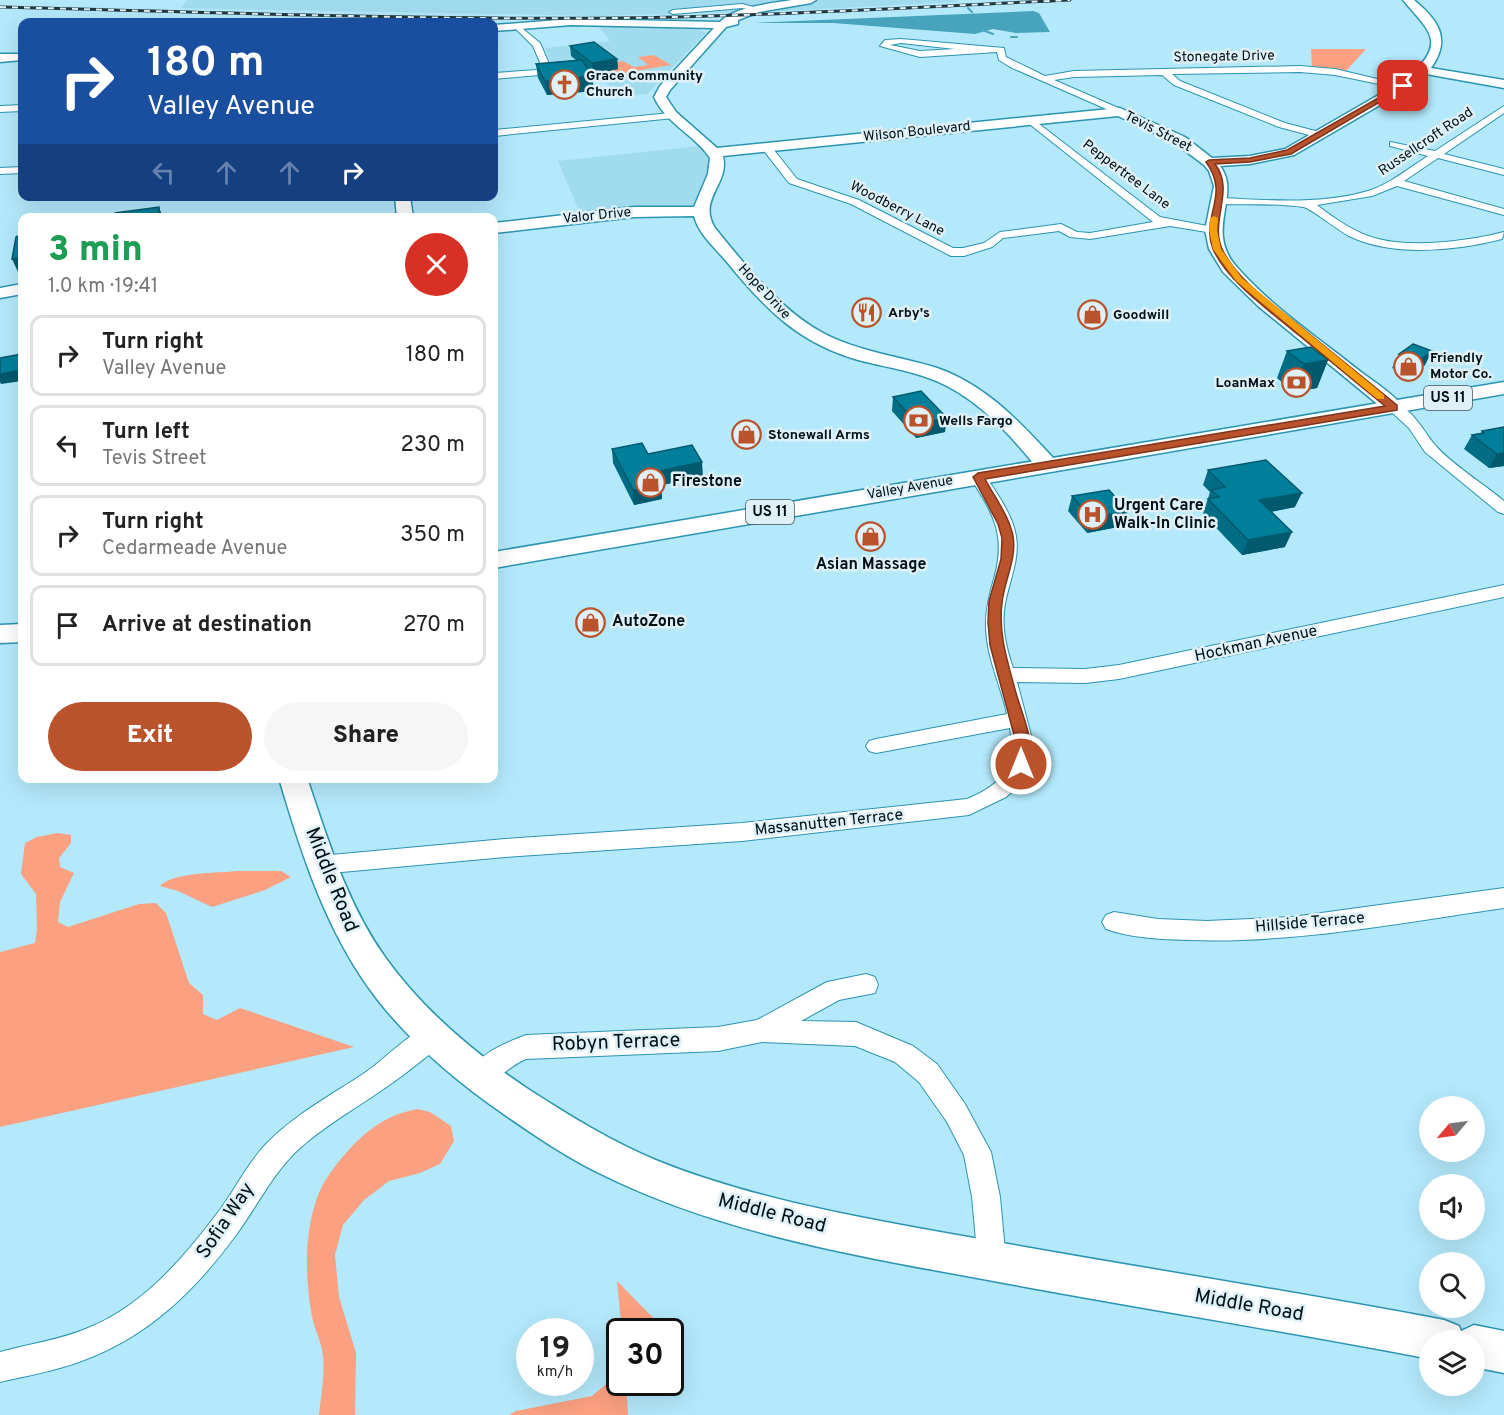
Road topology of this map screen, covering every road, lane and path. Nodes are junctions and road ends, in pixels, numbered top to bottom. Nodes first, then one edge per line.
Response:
1 (811, 0) edge
2 (1407, 0) edge
3 (782, 5) junction
4 (757, 9) junction
5 (673, 12) dead end
6 (517, 26) junction
7 (722, 26) junction
8 (498, 28) edge
9 (984, 50) junction
10 (18, 57) edge
11 (0, 58) edge
12 (1424, 70) junction
13 (1164, 71) junction
14 (498, 76) edge
15 (1043, 79) junction
16 (1504, 84) edge
17 (1403, 86) junction
18 (18, 108) edge
19 (0, 109) edge
20 (1504, 109) edge
21 (1120, 112) junction
22 (671, 116) junction
23 (1030, 120) junction
24 (498, 133) edge
25 (1320, 135) junction
26 (1394, 144) dead end
27 (766, 147) junction
28 (714, 153) junction
29 (1435, 155) junction
30 (1209, 162) junction
31 (18, 170) edge
32 (0, 171) edge
33 (1504, 172) edge
34 (1396, 182) junction
35 (1220, 201) junction
36 (1308, 204) junction
37 (701, 211) junction
38 (1504, 212) edge
39 (1167, 223) junction
40 (498, 228) edge
41 (1213, 230) junction
42 (1504, 235) edge
43 (18, 290) edge
44 (0, 293) edge
45 (1504, 388) edge
46 (1393, 407) junction
47 (1047, 465) junction
48 (978, 477) junction
49 (1504, 509) edge
50 (498, 559) edge
51 (1504, 591) edge
52 (18, 633) edge
53 (0, 634) edge
54 (1006, 675) junction
55 (1018, 719) junction
56 (876, 746) dead end
57 (294, 783) edge
58 (320, 866) junction
59 (1504, 898) edge
60 (1114, 922) dead end
61 (866, 985) dead end
62 (761, 1031) junction
63 (432, 1036) junction
64 (480, 1076) junction
65 (992, 1262) junction
66 (1419, 1337) edge
67 (1485, 1348) edge
68 (1504, 1352) edge
69 (0, 1367) edge

1 - 3 street
2 - 12 street
3 - 4 street
3 - 7 street
4 - 5 street
4 - 7 street
6 - 7 street
6 - 8 street
6 - 14 street
7 - 22 street
9 - 9 street
9 - 15 street, Tevis Street
10 - 11 street
12 - 16 street
12 - 17 street
13 - 15 street, Stonegate Drive
13 - 17 street, Stonegate Drive
13 - 25 street
15 - 21 street, Tevis Street
17 - 25 street
18 - 19 street
20 - 29 street, Russellcroft Road
21 - 23 street, Wilson Boulevard
21 - 30 street, Tevis Street
22 - 24 street
22 - 28 street
23 - 27 street, Wilson Boulevard
23 - 39 street, Peppertree Lane
25 - 30 street
26 - 29 street
27 - 28 street, Wilson Boulevard
27 - 39 street, Woodberry Lane
28 - 37 street
29 - 33 street
29 - 34 street, Russellcroft Road
30 - 35 street, Tevis Street
31 - 32 street
34 - 36 street, Russellcroft Road
34 - 38 street
35 - 36 street, Russellcroft Road
35 - 41 street, Tevis Street
36 - 42 street
37 - 40 street, Valor Drive
37 - 47 street, Hope Drive
39 - 41 street, Peppertree Lane
41 - 46 street
43 - 44 street
45 - 46 main road, Valley Avenue / US 11
46 - 47 main road, Valley Avenue / US 11
46 - 49 street
47 - 48 main road, Valley Avenue / US 11
48 - 50 main road, Valley Avenue / US 11
48 - 54 street, Massanutten Terrace
51 - 54 street, Hockman Avenue
52 - 53 main road
54 - 55 street, Massanutten Terrace
55 - 56 street
55 - 58 street, Massanutten Terrace
57 - 58 street, Middle Road
58 - 63 street, Middle Road
59 - 60 street, Hillside Terrace
61 - 62 street, Robyn Terrace
62 - 64 street, Robyn Terrace
62 - 65 street, Robyn Terrace
63 - 64 street, Middle Road
63 - 69 street, Sofia Way
64 - 65 street, Middle Road
65 - 66 street, Middle Road
67 - 68 street

